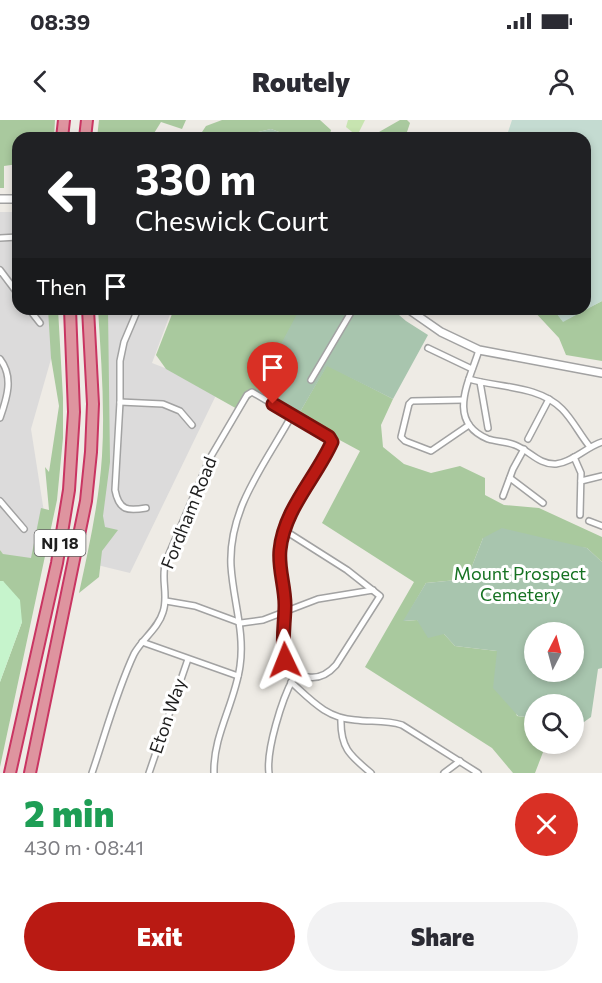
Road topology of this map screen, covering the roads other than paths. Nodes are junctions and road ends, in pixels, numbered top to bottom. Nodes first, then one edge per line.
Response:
1 (0, 270) edge
2 (12, 286) edge
3 (34, 315) edge
4 (70, 315) edge
5 (88, 315) edge
6 (135, 315) edge
7 (349, 315) edge
8 (417, 315) edge
9 (40, 323) dead end
10 (428, 348) dead end
11 (479, 350) junction
12 (0, 359) edge
13 (472, 369) junction
14 (602, 373) edge
15 (469, 379) junction
16 (311, 380) dead end
17 (480, 382) junction
18 (549, 399) junction
19 (463, 400) junction
20 (120, 402) junction
21 (292, 415) junction
22 (0, 418) edge
23 (192, 425) dead end
24 (470, 425) junction
25 (488, 428) dead end
26 (528, 440) dead end
27 (602, 442) edge
28 (590, 447) junction
29 (524, 449) junction
30 (574, 457) junction
31 (602, 477) edge
32 (510, 478) junction
33 (581, 481) junction
34 (503, 496) dead end
35 (0, 501) edge
36 (543, 503) dead end
37 (146, 508) dead end
38 (579, 515) dead end
39 (589, 521) dead end
40 (602, 526) edge
41 (24, 529) dead end
42 (284, 530) junction
43 (373, 590) junction
44 (166, 601) junction
45 (285, 613) junction
46 (240, 623) junction
47 (142, 642) junction
48 (188, 659) junction
49 (294, 674) junction
50 (238, 676) junction
51 (291, 682) junction
52 (341, 718) junction
53 (460, 760) junction
54 (10, 773) edge
55 (30, 773) edge
56 (92, 773) edge
57 (149, 773) edge
58 (214, 773) edge
59 (269, 773) edge
60 (371, 773) edge
61 (444, 773) edge
62 (478, 773) edge

1 - 2 street
3 - 9 street
4 - 54 highway, NJ 18
5 - 55 highway, NJ 18
6 - 20 street
7 - 16 street
8 - 11 street
10 - 13 street
11 - 13 street
11 - 14 street
12 - 22 street
13 - 15 street
15 - 17 street
15 - 19 street
17 - 18 street
17 - 25 street
18 - 26 street
18 - 28 street
19 - 24 street
19 - 24 street
20 - 23 street
20 - 37 street
21 - 42 street
21 - 44 street, Fordham Road
21 - 46 street
24 - 29 street
27 - 28 street
28 - 30 street
29 - 30 street
29 - 32 street
30 - 33 street
31 - 33 street
32 - 34 street
32 - 36 street
33 - 38 street
35 - 41 street
39 - 40 street
42 - 43 street
42 - 45 street
43 - 45 street
43 - 49 street
44 - 46 street
44 - 47 street, Fordham Road
45 - 46 street
45 - 49 street
46 - 50 street
47 - 48 street
47 - 56 street, Fordham Road
48 - 50 street
48 - 57 street, Eton Way
49 - 51 street
50 - 58 street
51 - 52 street
51 - 59 street
52 - 53 street
52 - 60 street
53 - 61 street
53 - 62 street

